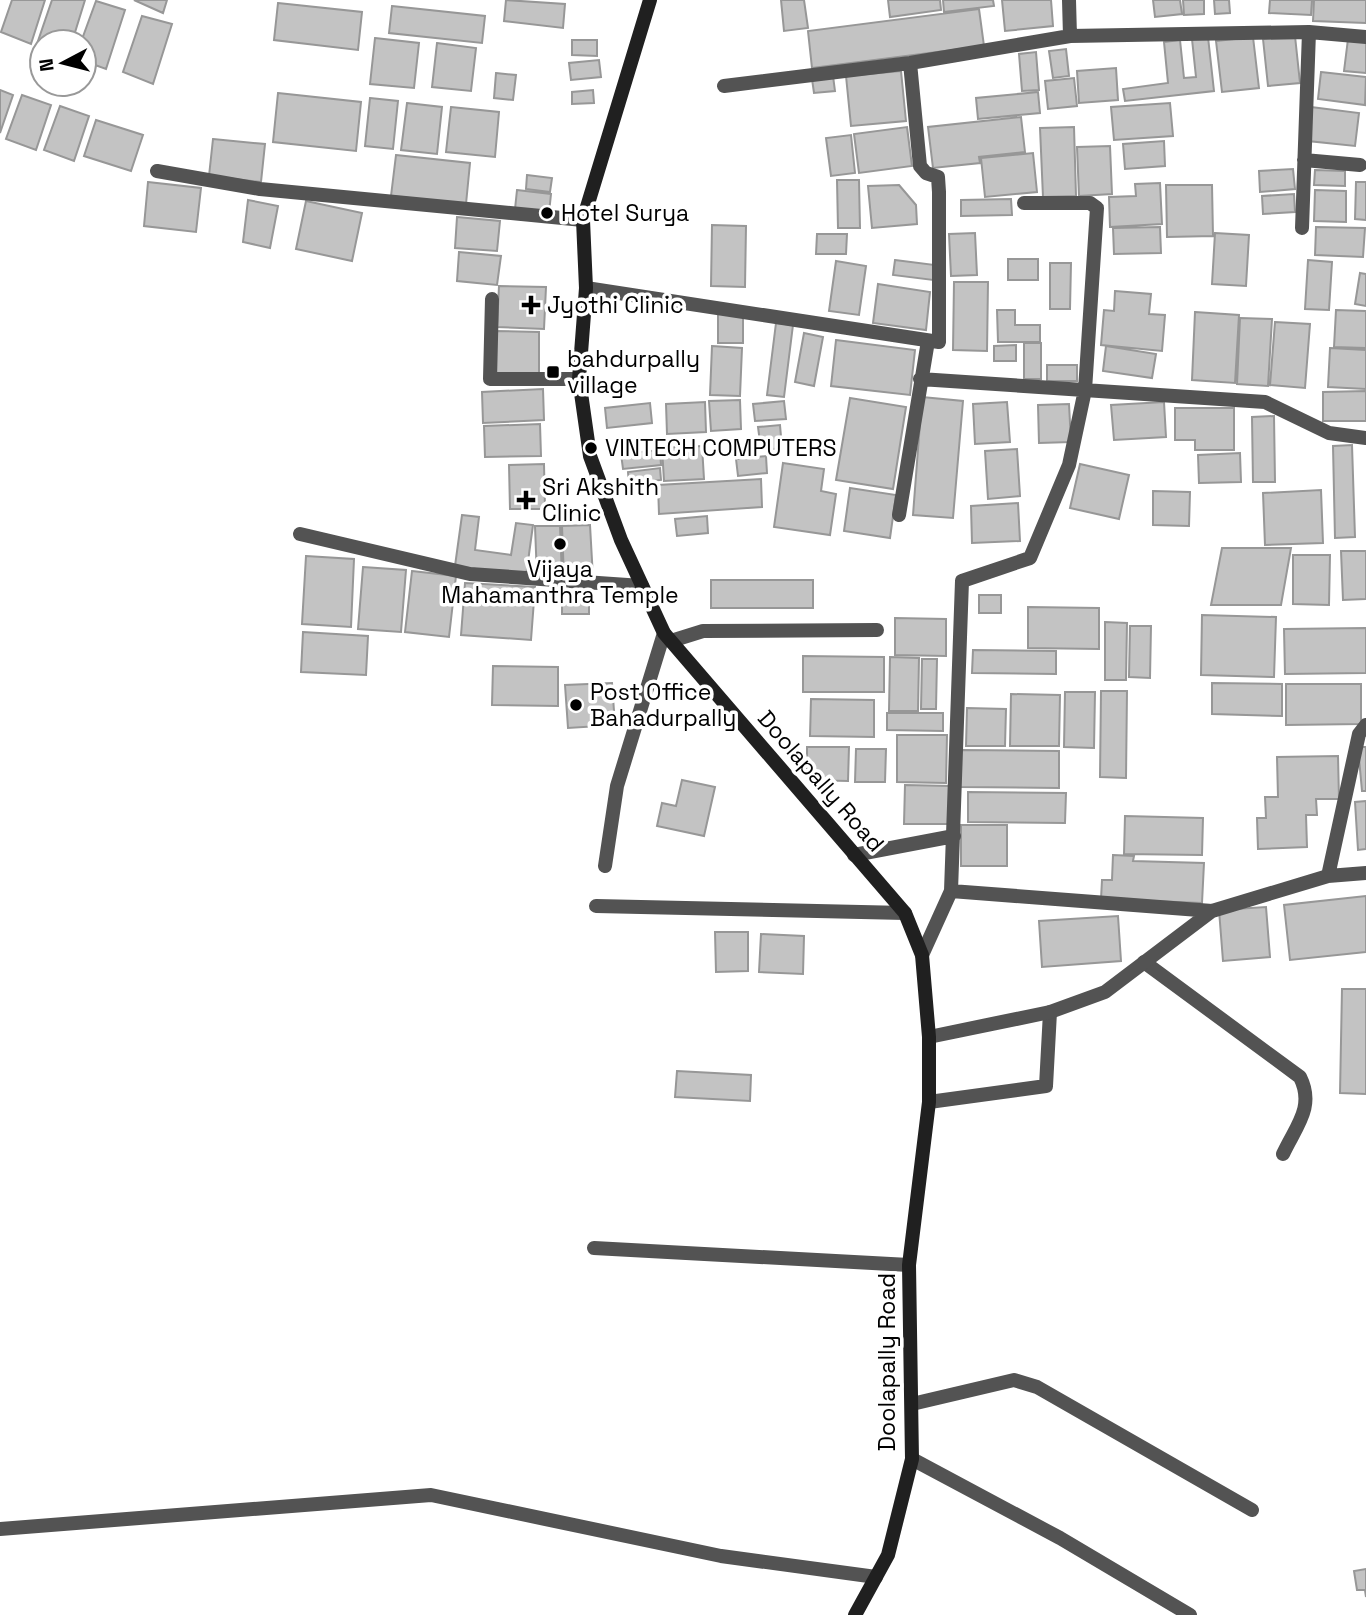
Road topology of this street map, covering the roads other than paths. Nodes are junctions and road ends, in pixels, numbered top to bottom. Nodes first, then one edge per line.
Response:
1 (650, 0) edge
2 (1069, 0) edge
3 (1309, 32) junction
4 (1070, 36) junction
5 (1366, 37) edge
6 (910, 63) junction
7 (724, 86) dead end
8 (1304, 160) junction
9 (1360, 165) dead end
10 (158, 171) dead end
11 (1024, 203) dead end
12 (583, 220) junction
13 (1301, 228) dead end
14 (586, 288) junction
15 (492, 299) dead end
16 (928, 341) junction
17 (579, 379) junction
18 (920, 379) junction
19 (1086, 390) junction
20 (1366, 438) edge
21 (899, 515) dead end
22 (300, 534) dead end
23 (642, 586) junction
24 (877, 630) dead end
25 (668, 637) junction
26 (1366, 725) edge
27 (954, 836) junction
28 (854, 855) junction
29 (605, 866) dead end
30 (1366, 873) edge
31 (1328, 876) junction
32 (951, 891) junction
33 (596, 906) dead end
34 (1212, 911) junction
35 (905, 913) junction
36 (922, 955) junction
37 (1144, 962) junction
38 (1050, 1012) junction
39 (929, 1037) junction
40 (929, 1102) junction
41 (1283, 1154) dead end
42 (594, 1248) dead end
43 (909, 1265) junction
44 (912, 1404) junction
45 (912, 1459) junction
46 (1252, 1510) dead end
47 (0, 1529) edge
48 (876, 1577) junction
49 (855, 1615) edge
50 (1189, 1615) edge

1 - 12 main road, Doolapally Road
2 - 4 street
3 - 4 street
3 - 5 street
3 - 8 street
4 - 6 street
6 - 7 street
6 - 16 street
8 - 9 street
8 - 13 street
10 - 12 street
11 - 19 street
12 - 14 main road, Doolapally Road
14 - 16 street
14 - 17 main road, Doolapally Road
15 - 17 street
16 - 18 street
17 - 23 main road, Doolapally Road
18 - 19 street
18 - 21 street
19 - 20 street
19 - 27 street
22 - 23 street
23 - 25 main road, Doolapally Road
24 - 25 street
25 - 28 main road, Doolapally Road
25 - 29 street
26 - 31 street
27 - 28 street
27 - 32 street
28 - 35 main road, Doolapally Road
30 - 31 street
31 - 34 street
32 - 34 street
32 - 36 street
33 - 35 street
34 - 37 street
35 - 36 main road, Doolapally Road
36 - 39 main road, Doolapally Road
37 - 38 street
37 - 41 street
38 - 39 street
38 - 40 street
39 - 40 main road, Doolapally Road
40 - 43 main road, Doolapally Road
42 - 43 street
43 - 44 main road, Doolapally Road
44 - 45 main road, Doolapally Road
44 - 46 street
45 - 48 main road, Doolapally Road
45 - 50 street
47 - 48 street
48 - 49 main road, Doolapally Road

